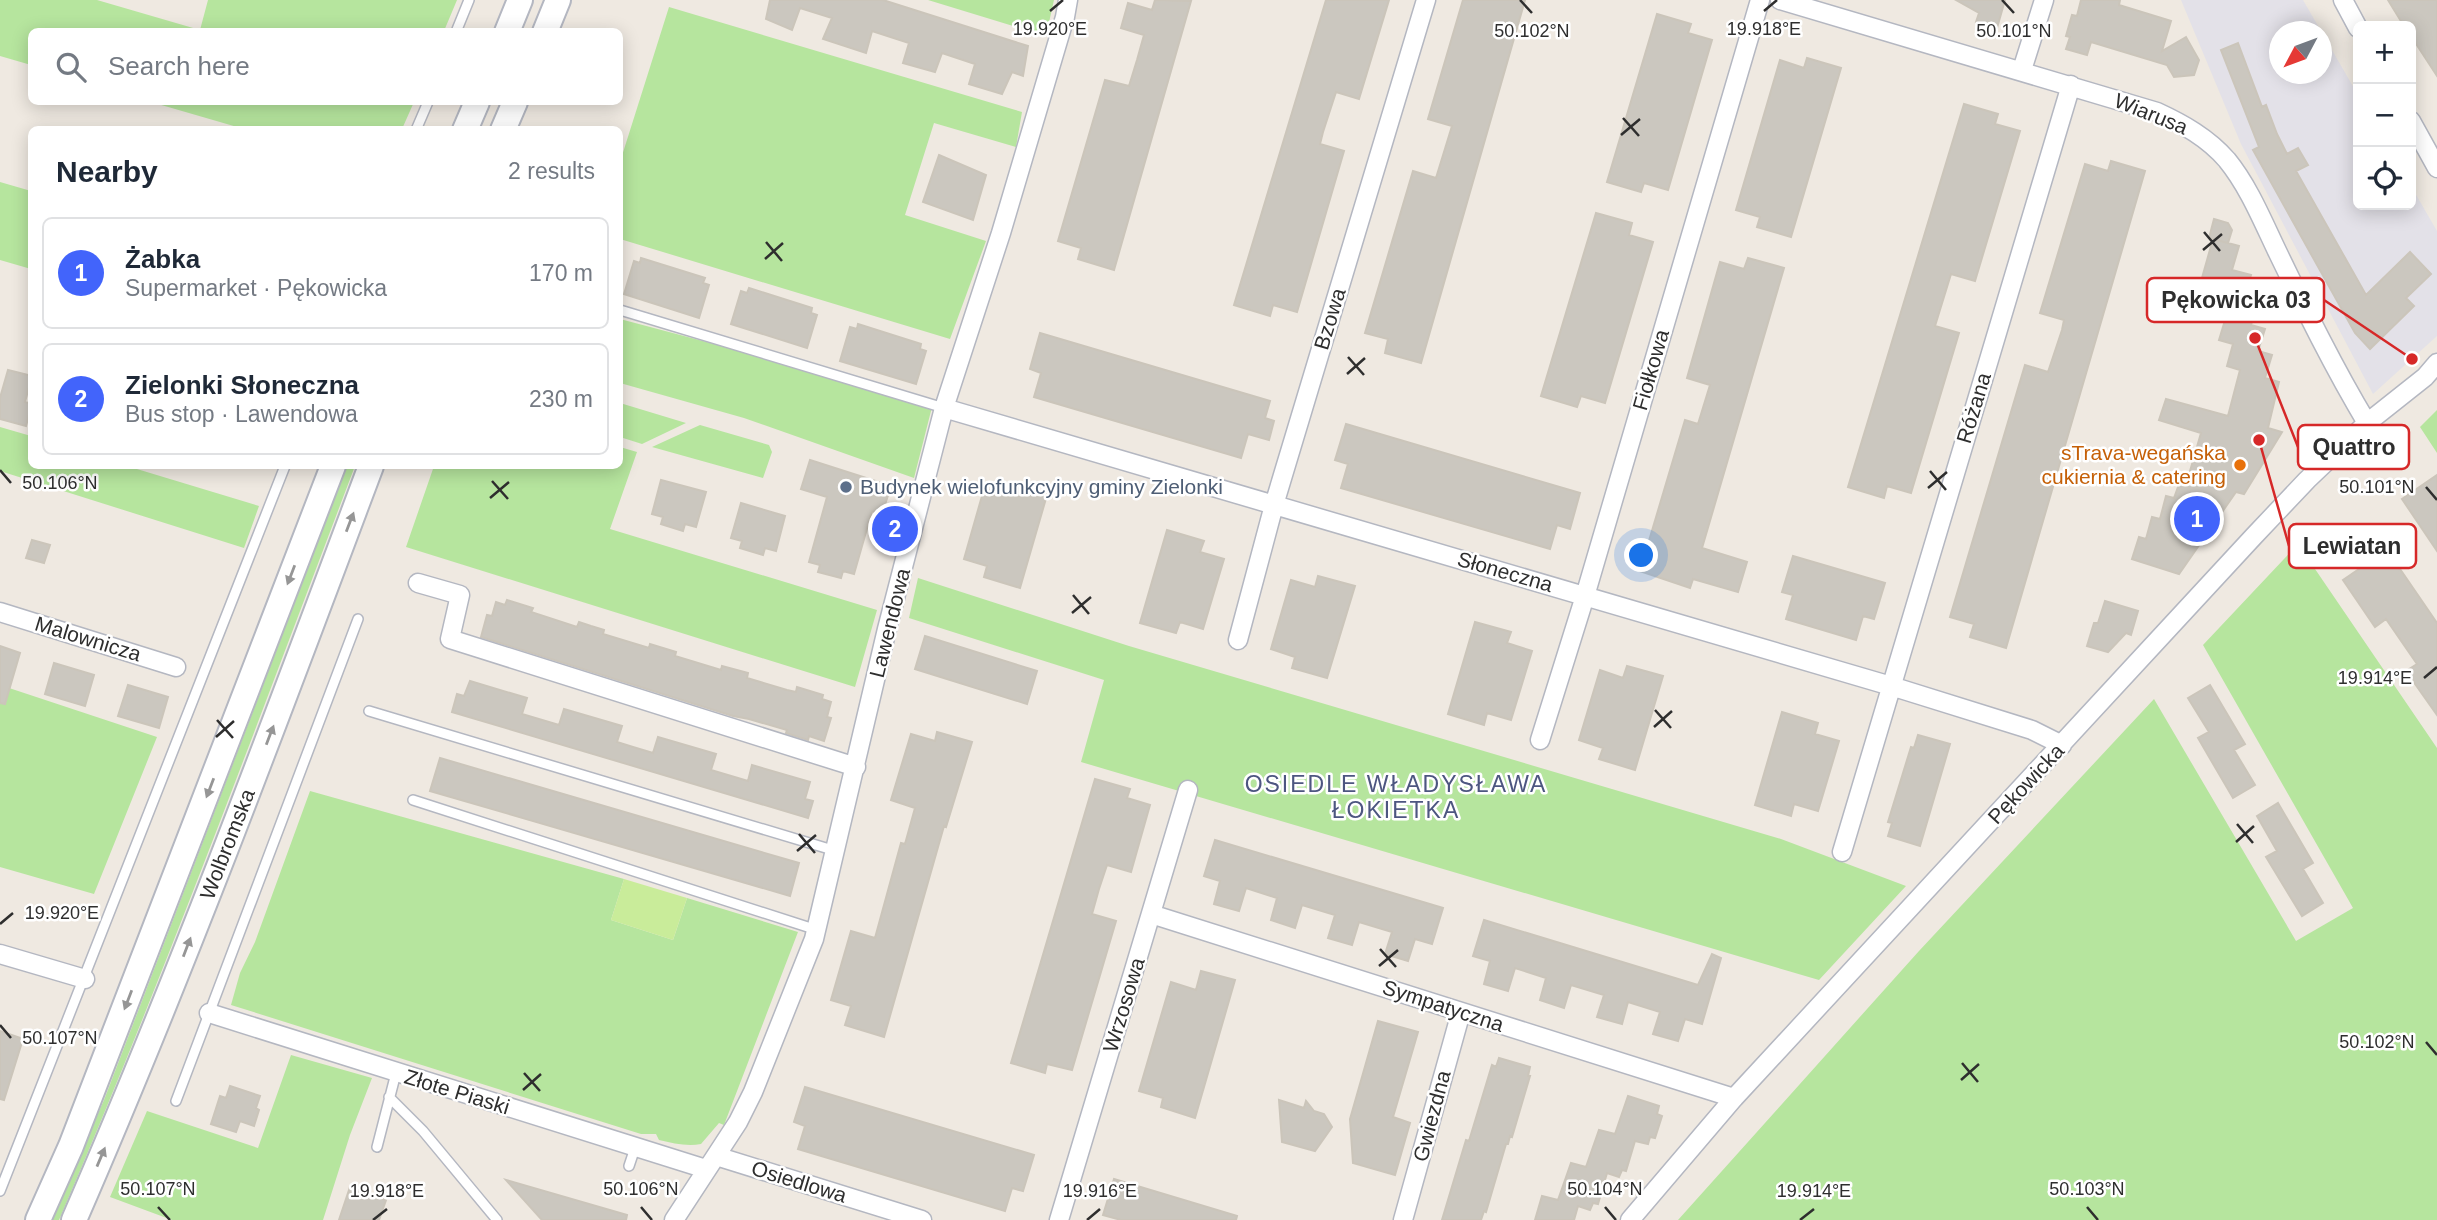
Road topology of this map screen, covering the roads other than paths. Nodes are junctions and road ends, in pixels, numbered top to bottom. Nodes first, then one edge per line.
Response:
1 (469, 0) edge
2 (520, 0) edge
3 (558, 0) edge
4 (1068, 0) edge
5 (1426, 0) edge
6 (1760, 0) edge
7 (2044, 0) edge
8 (2343, 0) edge
9 (1790, 1) edge
10 (2354, 21) edge
11 (458, 28) edge
12 (509, 28) edge
13 (547, 28) edge
14 (2022, 70) junction
15 (2071, 85) junction
16 (427, 105) edge
17 (476, 105) edge
18 (514, 105) edge
19 (418, 126) edge
20 (467, 126) edge
21 (505, 126) edge
22 (2416, 130) edge
23 (2437, 168) edge
24 (623, 311) edge
25 (2437, 363) edge
26 (944, 408) junction
27 (2367, 423) junction
28 (284, 469) edge
29 (332, 469) edge
30 (370, 469) edge
31 (1274, 505) junction
32 (418, 583) dead end
33 (1585, 596) junction
34 (0, 612) edge
35 (358, 620) dead end
36 (1238, 639) dead end
37 (176, 667) dead end
38 (1891, 687) junction
39 (369, 711) dead end
40 (1540, 740) dead end
41 (2062, 745) junction
42 (856, 767) junction
43 (1188, 790) dead end
44 (413, 800) dead end
45 (836, 851) junction
46 (1842, 852) dead end
47 (1151, 914) junction
48 (817, 930) junction
49 (0, 954) edge
50 (85, 979) junction
51 (1461, 1012) junction
52 (209, 1013) junction
53 (396, 1073) junction
54 (389, 1097) junction
55 (1734, 1098) junction
56 (176, 1101) dead end
57 (377, 1147) dead end
58 (635, 1148) junction
59 (711, 1163) junction
60 (629, 1166) dead end
61 (0, 1191) edge
62 (38, 1220) edge
63 (74, 1220) edge
64 (497, 1220) edge
65 (674, 1220) edge
66 (922, 1220) edge
67 (1059, 1220) edge
68 (1404, 1220) edge
69 (1630, 1220) edge

1 - 11 lane
2 - 12 main road
3 - 13 main road
4 - 26 street, Lawendowa
5 - 31 street, Bzowa
6 - 33 street, Fiołkowa
7 - 14 street
8 - 10 street
9 - 14 street, Wiarusa
14 - 15 street, Wiarusa
15 - 27 street, Wiarusa
15 - 38 street, Różana
16 - 19 lane
17 - 20 main road
18 - 21 main road
22 - 23 street
24 - 26 lane
25 - 27 street, Pękowicka
26 - 31 street, Słoneczna
26 - 42 street, Lawendowa
27 - 41 street, Pękowicka
28 - 50 lane
29 -> 62 main road, Wolbromska
63 -> 30 main road, Wolbromska
31 - 33 street, Słoneczna
31 - 36 street, Bzowa
32 - 42 street
33 - 38 street, Słoneczna
33 - 40 street, Fiołkowa
34 - 37 street, Malownicza
35 - 52 lane
38 - 41 street, Słoneczna
38 - 46 street, Różana
39 - 45 lane
41 - 55 street, Pękowicka
42 - 45 street, Lawendowa
43 - 47 street, Wrzosowa
44 - 48 lane
45 - 48 street, Lawendowa
47 - 51 street, Sympatyczna
47 - 67 street, Wrzosowa
48 - 59 street, Lawendowa
49 - 50 street
50 - 61 lane
51 - 55 street, Sympatyczna
51 - 68 street, Gwiezdna
52 - 53 street, Złote Piaski
52 - 56 lane
53 - 54 lane
53 - 58 street, Złote Piaski
54 - 57 lane
54 - 64 lane
55 - 69 street, Pękowicka
58 - 59 street, Złote Piaski
58 - 60 lane
59 - 65 street, Lawendowa
59 - 66 street, Osiedlowa

